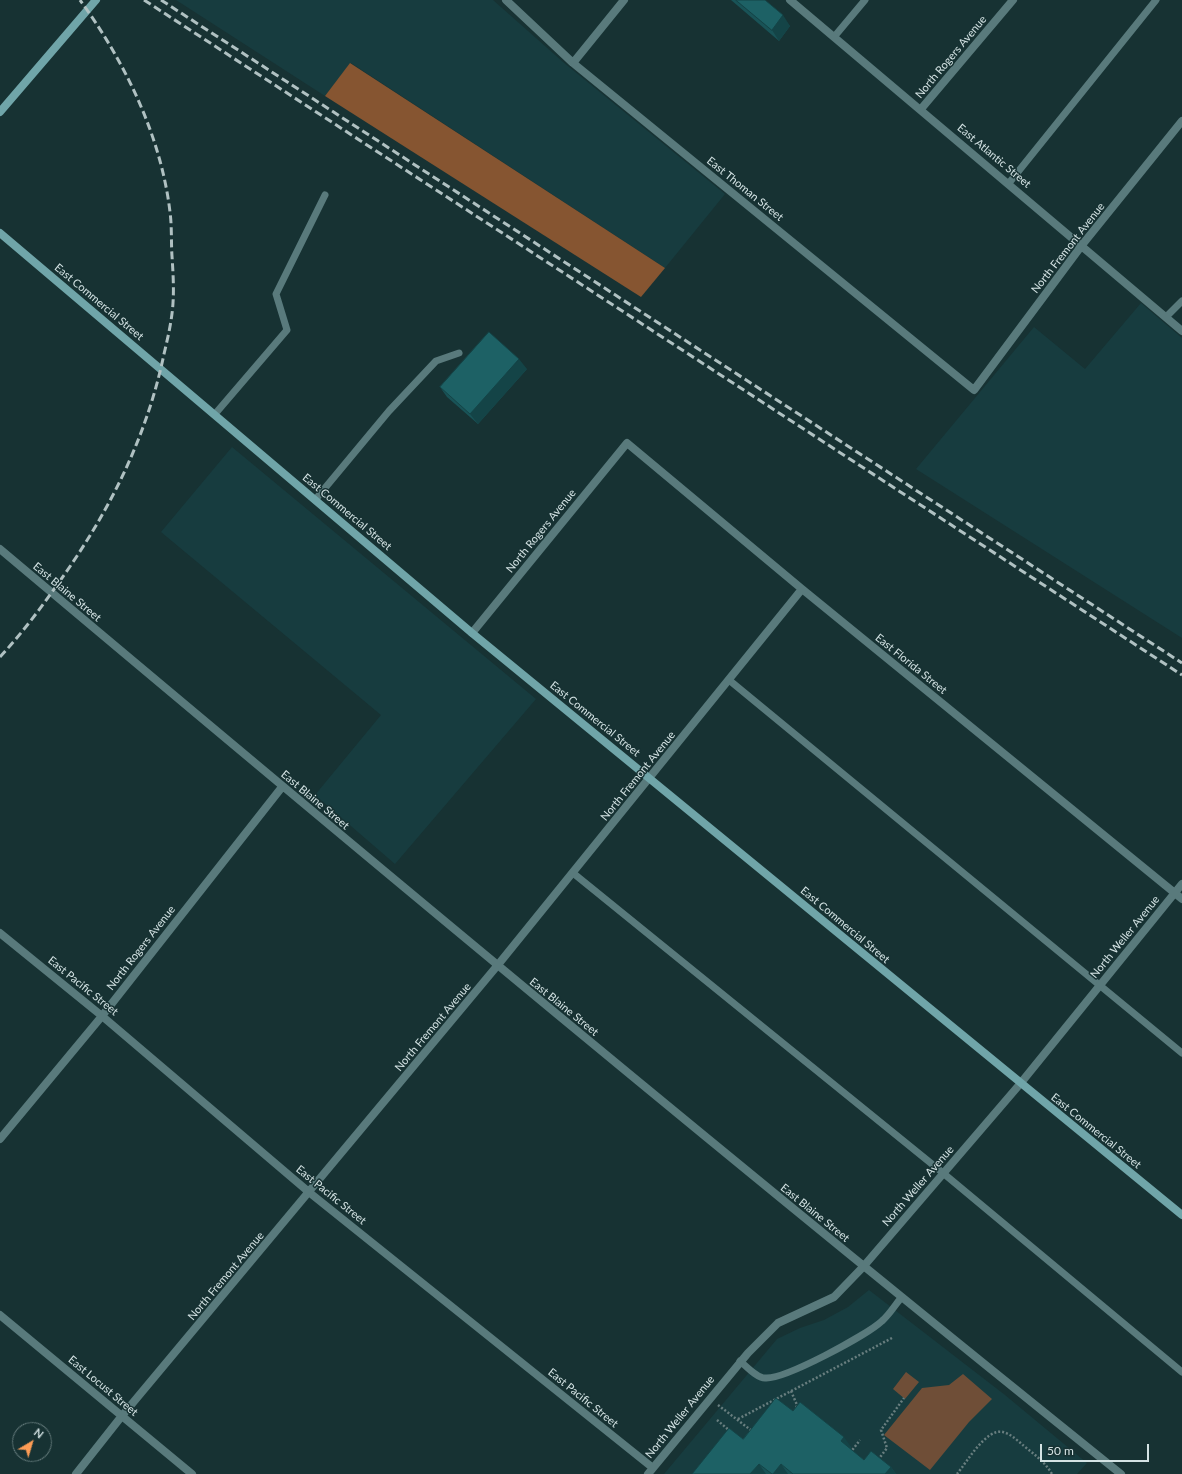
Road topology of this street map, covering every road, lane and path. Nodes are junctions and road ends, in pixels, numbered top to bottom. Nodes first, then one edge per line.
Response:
1 (96, 0) edge
2 (506, 0) edge
3 (624, 0) edge
4 (790, 0) edge
5 (865, 0) edge
6 (1013, 0) edge
7 (1156, 0) edge
8 (834, 36) junction
9 (573, 63) junction
10 (921, 109) junction
11 (0, 112) edge
12 (1182, 121) edge
13 (1008, 183) junction
14 (325, 195) dead end
15 (0, 233) edge
16 (1082, 245) junction
17 (1182, 301) edge
18 (1166, 317) junction
19 (1182, 331) edge
20 (459, 353) dead end
21 (974, 390) joint
22 (215, 414) junction
23 (627, 443) joint
24 (315, 500) junction
25 (0, 549) edge
26 (802, 589) junction
27 (472, 633) junction
28 (729, 680) junction
29 (650, 778) junction
30 (282, 787) junction
31 (573, 873) junction
32 (1182, 884) edge
33 (1174, 893) junction
34 (1182, 899) edge
35 (0, 933) edge
36 (497, 966) junction
37 (1100, 985) junction
38 (102, 1016) junction
39 (1182, 1053) edge
40 (1020, 1084) junction
41 (0, 1139) edge
42 (944, 1173) junction
43 (310, 1192) junction
44 (1182, 1216) edge
45 (864, 1267) junction
46 (901, 1298) junction
47 (0, 1314) edge
48 (892, 1338) dead end
49 (740, 1361) junction
50 (1182, 1372) edge
51 (791, 1391) junction
52 (904, 1398) dead end
53 (710, 1399) junction
54 (796, 1415) edge
55 (121, 1417) junction
56 (717, 1420) dead end
57 (738, 1420) junction
58 (754, 1433) edge
59 (735, 1434) edge
60 (860, 1440) dead end
61 (850, 1453) edge
62 (874, 1465) edge
63 (650, 1471) edge
64 (76, 1474) edge
65 (192, 1474) edge
66 (957, 1474) edge
67 (1052, 1474) edge
68 (1121, 1474) edge

1 - 11 street
2 - 9 street, East Thoman Street
3 - 9 street
4 - 8 street, East Atlantic Street
5 - 8 lane
6 - 10 street, North Rogers Avenue
7 - 13 lane
8 - 10 street, East Atlantic Street
9 - 21 street, East Thoman Street
10 - 13 street, East Atlantic Street
12 - 16 street, North Fremont Avenue
13 - 16 street, East Atlantic Street
14 - 22 lane
15 - 22 street, East Commercial Street
16 - 18 street, East Atlantic Street
16 - 21 street, North Fremont Avenue
17 - 18 lane
18 - 19 street, East Atlantic Street
20 - 24 lane
22 - 24 street, East Commercial Street
23 - 26 street, East Florida Street
23 - 27 street, North Rogers Avenue
24 - 27 street, East Commercial Street
25 - 30 street, East Blaine Street
26 - 28 street, North Fremont Avenue
26 - 33 street, East Florida Street
27 - 29 street, East Commercial Street
28 - 29 street, North Fremont Avenue
28 - 37 lane
29 - 31 street, North Fremont Avenue
29 - 40 street, East Commercial Street
30 - 36 street, East Blaine Street
30 - 38 street, North Rogers Avenue
31 - 36 street, North Fremont Avenue
31 - 42 lane
32 - 33 street, North Weller Avenue
33 - 34 street, East Florida Street
33 - 37 street, North Weller Avenue
35 - 38 street, East Pacific Street
36 - 43 street, North Fremont Avenue
36 - 45 street, East Blaine Street
37 - 39 lane
37 - 40 street, North Weller Avenue
38 - 41 street, North Rogers Avenue
38 - 43 street, East Pacific Street
40 - 42 street, North Weller Avenue
40 - 44 street, East Commercial Street
42 - 45 street, North Weller Avenue
42 - 50 lane
43 - 55 street, North Fremont Avenue
43 - 63 street, East Pacific Street
45 - 46 street, East Blaine Street
45 - 49 street, North Weller Avenue
46 - 49 lane
46 - 68 street, East Blaine Street
47 - 55 street, East Locust Street
48 - 51 path
49 - 53 street, North Weller Avenue
51 - 54 path
51 - 57 path
52 - 62 path
53 - 57 path
53 - 63 street, North Weller Avenue
55 - 64 street, North Fremont Avenue
55 - 65 street, East Locust Street
56 - 59 path
57 - 58 path
60 - 61 path
66 - 67 path

